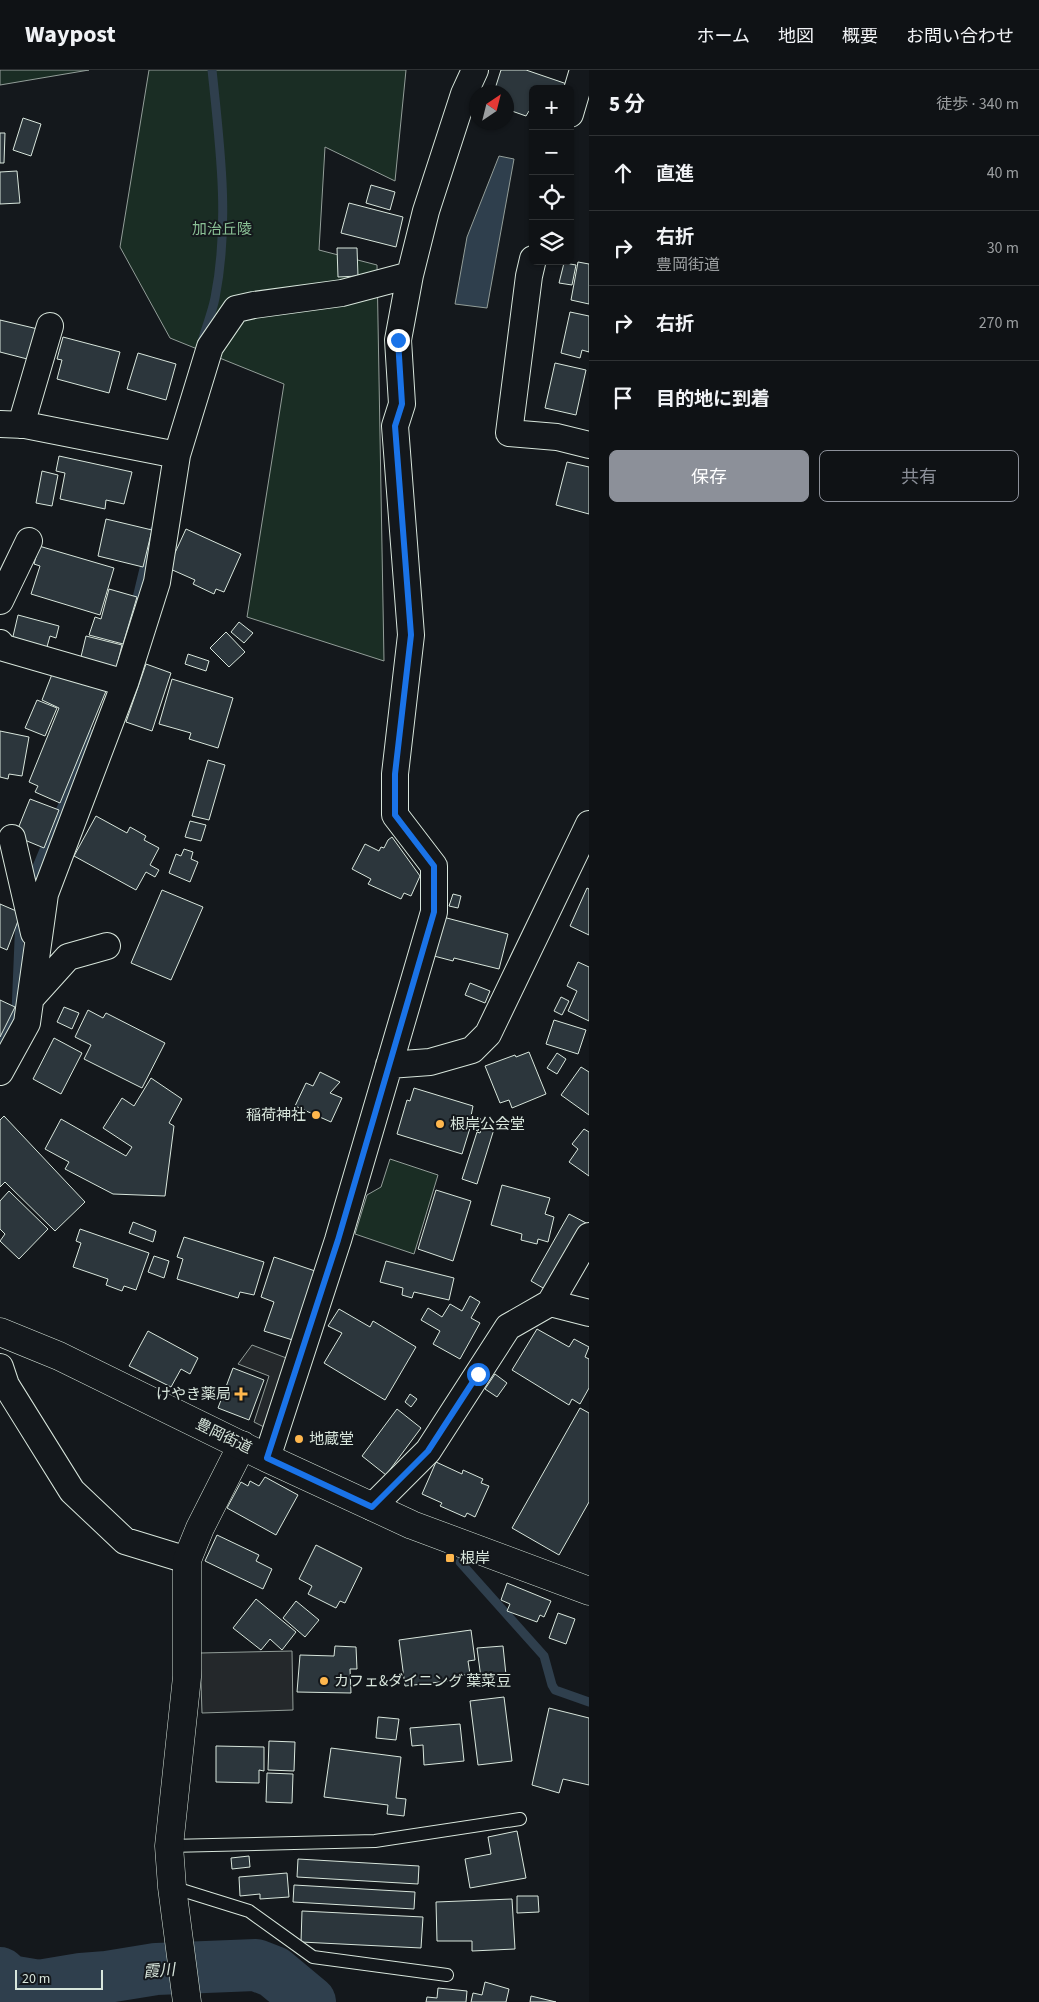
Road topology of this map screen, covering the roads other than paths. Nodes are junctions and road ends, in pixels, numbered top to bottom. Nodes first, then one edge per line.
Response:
1 (476, 70) edge
2 (583, 70) edge
3 (574, 100) edge
4 (531, 265) edge
5 (410, 275) junction
6 (50, 326) dead end
7 (10, 425) edge
8 (589, 445) edge
9 (177, 455) junction
10 (29, 541) dead end
11 (0, 601) edge
12 (0, 642) edge
13 (125, 683) junction
14 (589, 824) edge
15 (12, 838) dead end
16 (107, 946) dead end
17 (37, 949) junction
18 (31, 998) junction
19 (389, 1065) junction
20 (0, 1072) edge
21 (589, 1236) edge
22 (550, 1303) junction
23 (589, 1313) edge
24 (0, 1332) edge
25 (2, 1382) edge
26 (242, 1445) junction
27 (267, 1458) junction
28 (372, 1507) junction
29 (187, 1560) junction
30 (589, 1591) edge
31 (520, 1818) dead end
32 (169, 1846) junction
33 (174, 1898) junction
34 (447, 1975) dead end
35 (187, 2000) edge

1 - 5 street
2 - 3 street
4 - 8 street
5 - 9 street
5 - 19 street
6 - 7 street
7 - 9 street
9 - 13 street
10 - 11 street
12 - 13 street
13 - 17 street
14 - 19 street
15 - 17 street
16 - 18 street
17 - 18 street
18 - 20 street
19 - 27 street
21 - 22 street
22 - 23 street
22 - 28 street
24 - 26 main road, 豊岡街道
25 - 29 street
26 - 27 main road, 豊岡街道
26 - 29 main road
27 - 28 main road, 豊岡街道
28 - 30 main road, 豊岡街道
29 - 32 main road
31 - 32 lane
32 - 33 main road
33 - 34 lane
33 - 35 main road

